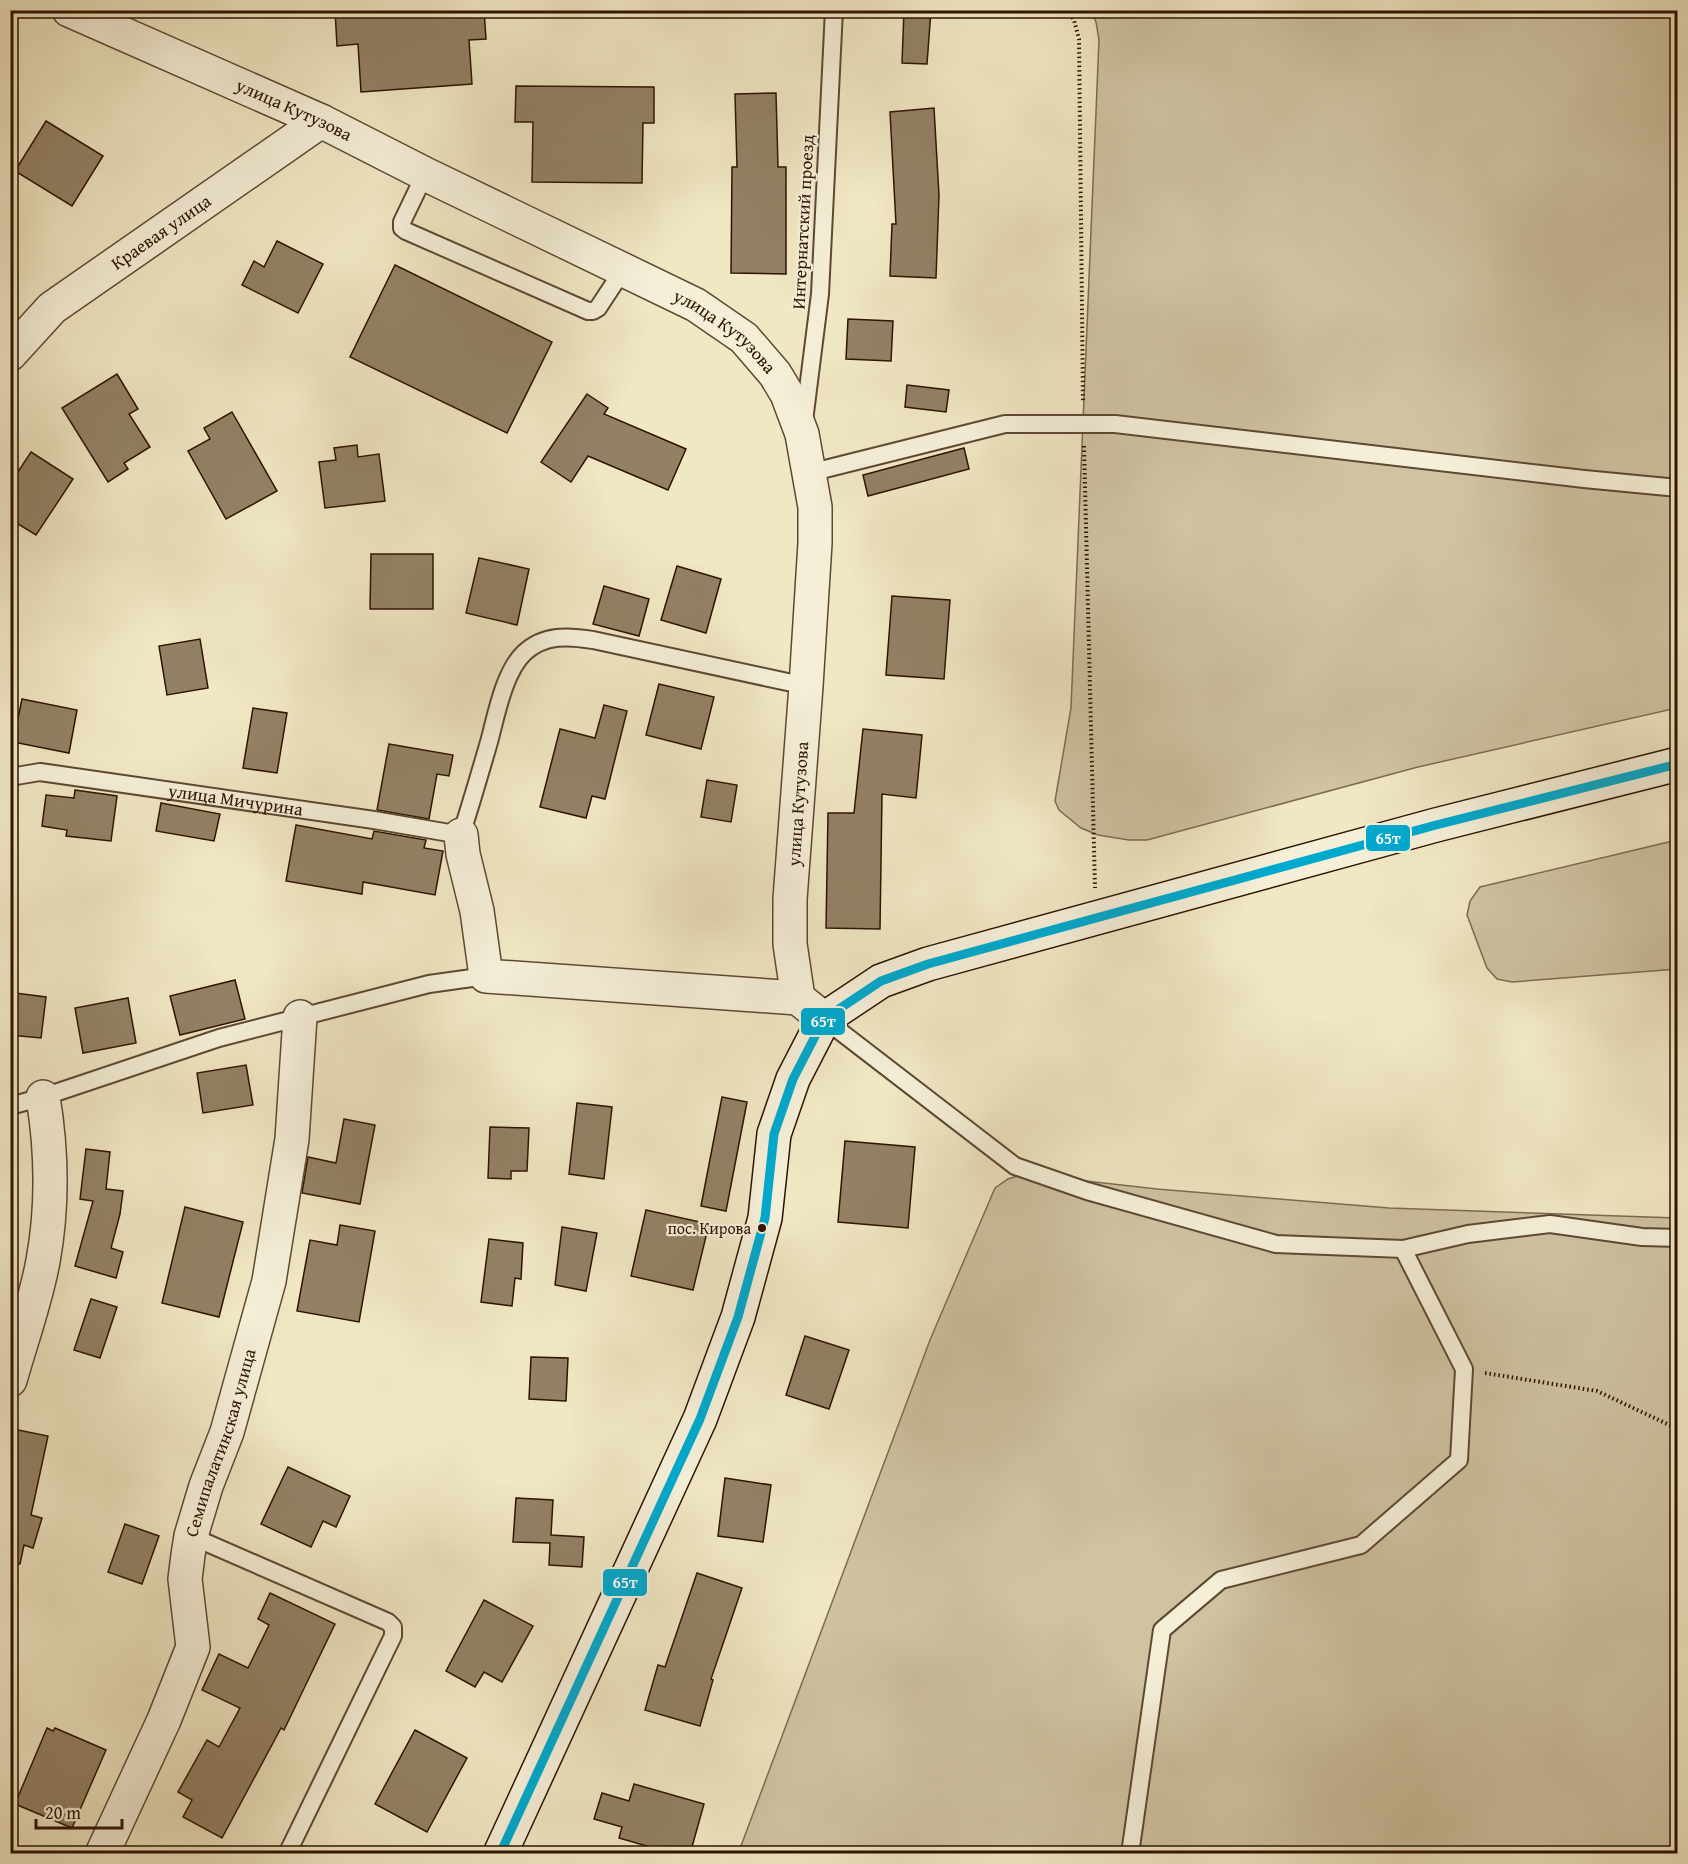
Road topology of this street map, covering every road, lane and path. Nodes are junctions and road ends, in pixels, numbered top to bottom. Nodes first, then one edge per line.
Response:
1 (69, 10) edge
2 (834, 10) edge
3 (1067, 10) edge
4 (321, 121) junction
5 (425, 174) junction
6 (623, 270) junction
7 (10, 354) edge
8 (1083, 423) junction
9 (802, 434) junction
10 (809, 473) junction
11 (1677, 488) edge
12 (806, 686) junction
13 (1677, 765) edge
14 (10, 777) edge
15 (461, 835) junction
16 (1093, 919) junction
17 (486, 976) junction
18 (798, 999) junction
19 (300, 1017) junction
20 (824, 1019) junction
21 (43, 1097) junction
22 (10, 1106) edge
23 (1677, 1238) edge
24 (1403, 1249) junction
25 (1464, 1369) junction
26 (10, 1380) edge
27 (1677, 1429) edge
28 (191, 1536) junction
29 (102, 1854) edge
30 (287, 1854) edge
31 (500, 1854) edge
32 (1130, 1854) edge

1 - 4 street, улица Кутузова
2 - 9 lane, Интернатский проезд
3 - 8 path
4 - 5 street, улица Кутузова
4 - 7 street, Краевая улица
5 - 6 street, улица Кутузова
5 - 6 lane
6 - 9 street, улица Кутузова
8 - 10 lane
8 - 11 lane
8 - 16 path
9 - 10 street, улица Кутузова
10 - 12 street, улица Кутузова
12 - 15 lane
12 - 18 street, улица Кутузова
13 - 16 street
14 - 15 lane, улица Мичурина
15 - 17 street
16 - 20 street
17 - 18 street
17 - 19 lane
18 - 20 street
19 - 21 lane
19 - 28 street, Семипалатинская улица
20 - 24 lane
20 - 31 street
21 - 22 lane
21 - 26 street
23 - 24 lane
24 - 25 lane
25 - 27 path
25 - 32 lane
28 - 29 street, Семипалатинская улица
28 - 30 lane

